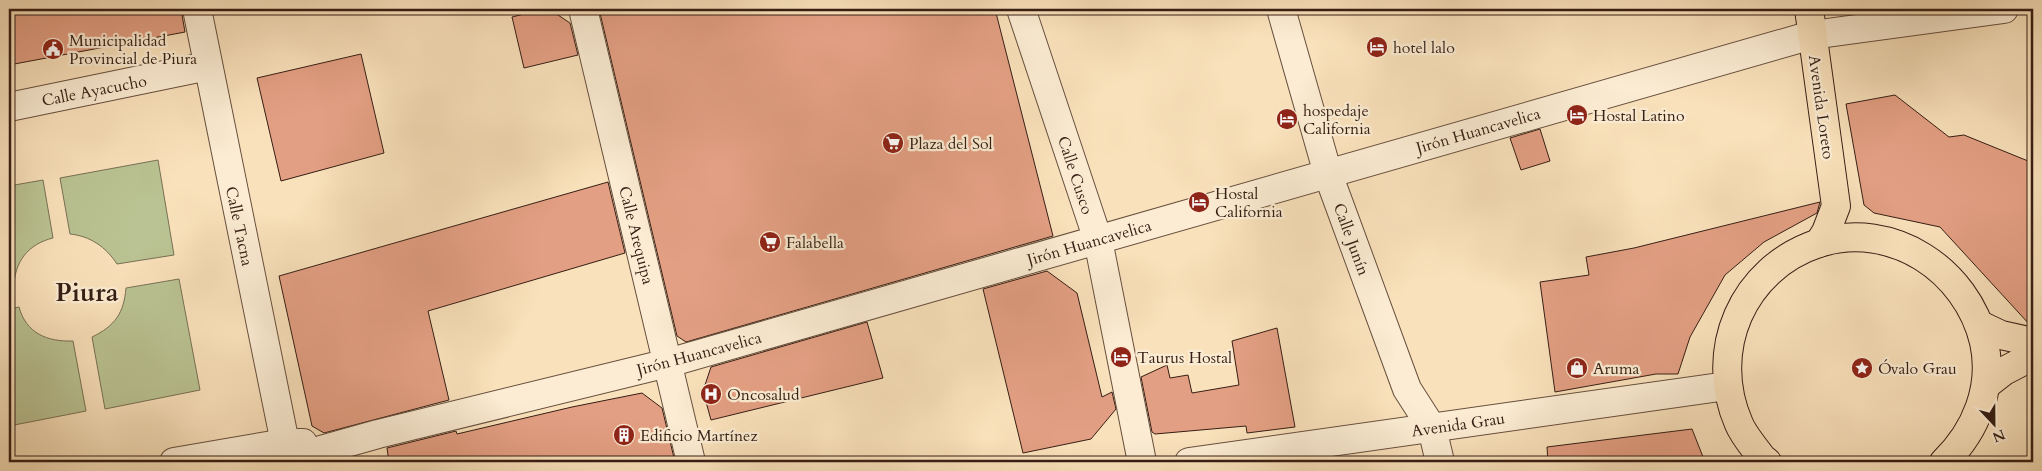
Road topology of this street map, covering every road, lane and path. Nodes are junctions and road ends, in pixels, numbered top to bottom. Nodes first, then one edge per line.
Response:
1 (197, 9) edge
2 (583, 9) edge
3 (1021, 9) edge
4 (1281, 9) edge
5 (2004, 9) edge
6 (1810, 22) edge
7 (208, 66) junction
8 (9, 107) edge
9 (1328, 174) junction
10 (1836, 206) junction
11 (1869, 238) junction
12 (1098, 240) junction
13 (1819, 243) junction
14 (1980, 325) junction
15 (2033, 342) edge
16 (2033, 356) edge
17 (668, 364) junction
18 (1986, 385) junction
19 (1727, 386) junction
20 (1432, 428) junction
21 (285, 443) junction
22 (323, 456) edge
23 (174, 462) edge
24 (691, 462) edge
25 (1142, 462) edge
26 (1189, 462) edge
27 (1440, 462) edge
28 (1767, 462) edge
29 (1944, 462) edge

1 - 7 street, Calle Tacna
2 - 17 street, Calle Arequipa
3 - 12 street, Calle Cusco
4 - 9 street, Calle Junín
5 - 6 street, Jirón Huancavelica
6 - 9 street, Jirón Huancavelica
6 - 10 main road, Avenida Loreto
7 - 8 street, Calle Ayacucho
7 - 21 street, Calle Tacna
9 - 12 street, Jirón Huancavelica
9 - 20 street, Calle Junín
10 - 11 main road
10 - 13 main road, Avenida Loreto
11 - 13 main road
11 - 14 main road
12 - 17 street, Jirón Huancavelica
12 - 25 street, Calle Cusco
13 - 19 main road
14 - 15 main road
14 - 18 main road
16 - 18 main road
17 - 22 street, Jirón Huancavelica
17 - 24 street, Calle Arequipa
18 - 29 main road
19 - 20 street, Avenida Grau
19 - 28 main road
20 - 26 street, Avenida Grau
20 - 27 street, Calle Junín
21 - 22 street, Jirón Huancavelica
21 - 23 street, Jirón Huancavelica

